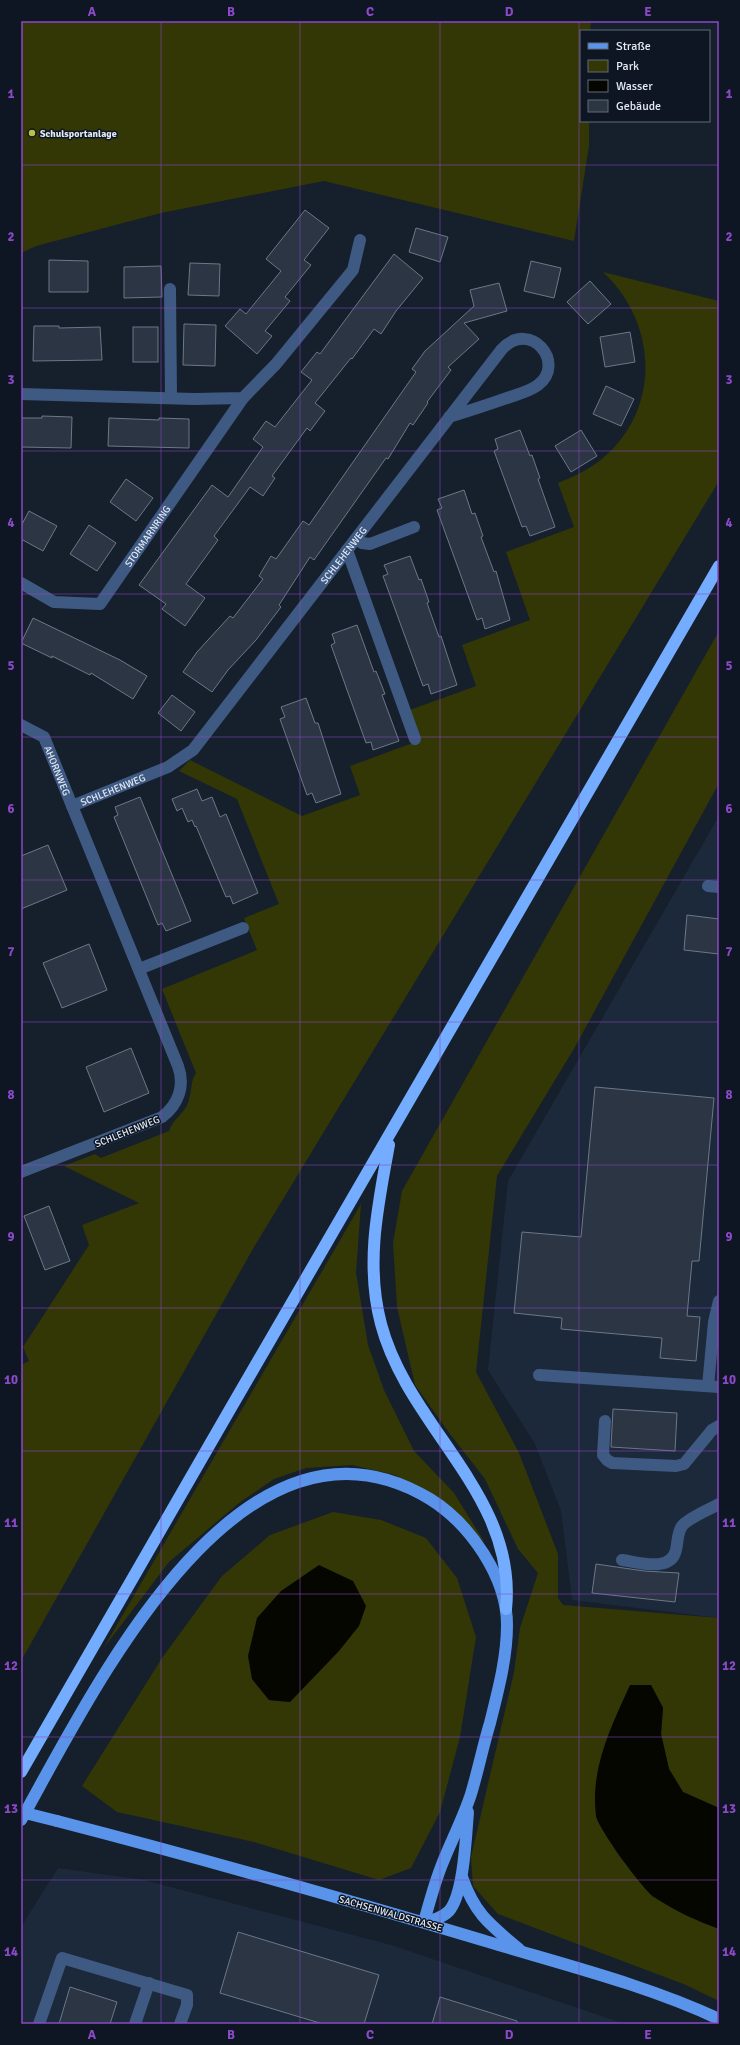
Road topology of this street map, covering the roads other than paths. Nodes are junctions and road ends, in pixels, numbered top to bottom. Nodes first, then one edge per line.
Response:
1 (360, 240) dead end
2 (170, 289) dead end
3 (21, 394) edge
4 (171, 398) junction
5 (243, 398) junction
6 (449, 418) junction
7 (414, 527) dead end
8 (356, 539) junction
9 (347, 550) junction
10 (719, 566) edge
11 (21, 584) edge
12 (21, 725) edge
13 (415, 739) dead end
14 (72, 806) junction
15 (243, 928) dead end
16 (139, 969) junction
17 (390, 1135) junction
18 (21, 1172) edge
19 (719, 1301) edge
20 (539, 1375) dead end
21 (714, 1387) edge
22 (605, 1421) dead end
23 (719, 1426) edge
24 (719, 1504) edge
25 (622, 1560) dead end
26 (506, 1609) junction
27 (21, 1772) edge
28 (470, 1795) junction
29 (21, 1812) edge
30 (21, 1820) edge
31 (461, 1874) junction
32 (424, 1922) junction
33 (523, 1952) junction
34 (149, 1983) junction
35 (719, 2019) edge
36 (39, 2024) edge
37 (135, 2024) edge
38 (180, 2024) edge

1 - 5 street, STORMARNRING
2 - 4 street
3 - 4 street
4 - 5 street
5 - 11 street, STORMARNRING
6 - 6 street, SCHLEHENWEG
6 - 8 street, SCHLEHENWEG
7 - 8 street
8 - 9 street, SCHLEHENWEG
9 - 13 street
9 - 14 street, SCHLEHENWEG
10 - 17 highway
12 - 14 street, AHORNWEG
14 - 16 street, SCHLEHENWEG
15 - 16 street
16 - 18 street, SCHLEHENWEG
17 - 26 highway
17 - 27 highway
19 - 21 street
20 - 21 street
22 - 23 street
24 - 25 street
26 - 28 main road
26 - 30 main road
28 - 31 main road
28 - 32 main road
29 - 32 main road, SACHSENWALDSTRASSE, bridge
31 - 32 main road
31 - 33 main road
32 - 33 main road, SACHSENWALDSTRASSE
33 - 35 main road, SACHSENWALDSTRASSE
34 - 36 street
34 - 37 street
34 - 38 street

